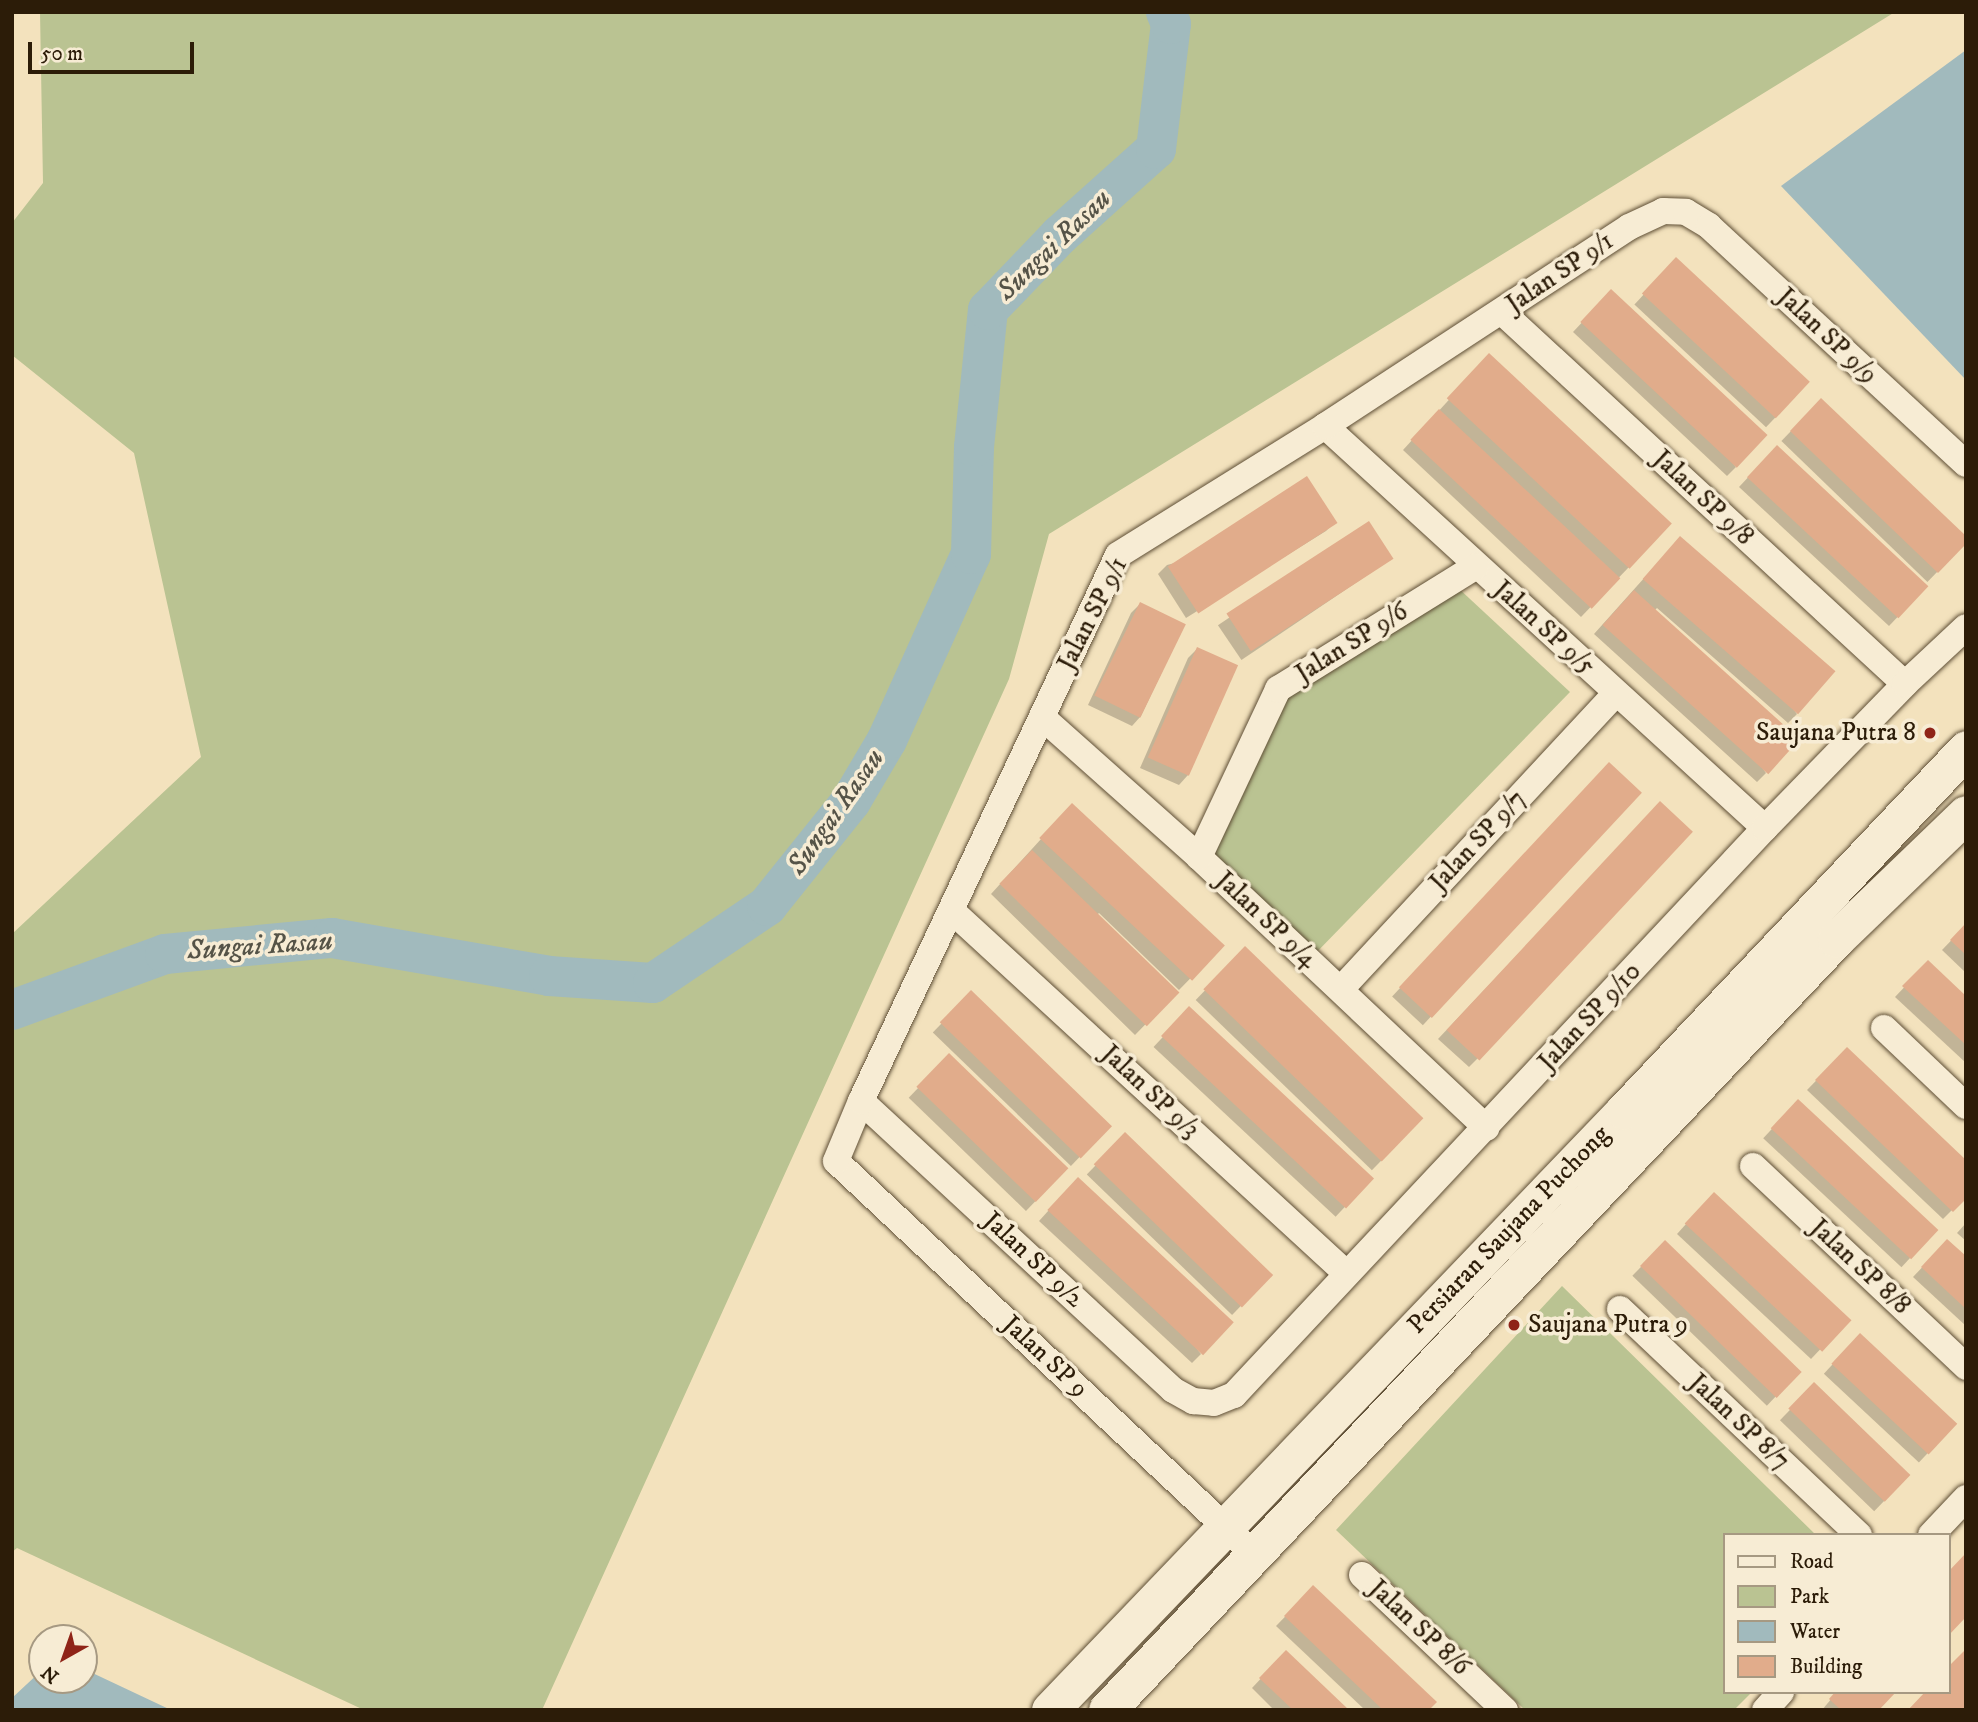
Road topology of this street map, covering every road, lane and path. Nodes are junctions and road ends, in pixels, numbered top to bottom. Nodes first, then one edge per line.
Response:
1 (1686, 212) joint
2 (1502, 312) junction
3 (1325, 426) junction
4 (1966, 464) edge
5 (1476, 566) junction
6 (1966, 627) edge
7 (1905, 684) junction
8 (1616, 693) junction
9 (1042, 717) junction
10 (1966, 749) edge
11 (1966, 814) edge
12 (1765, 828) junction
13 (1199, 857) junction
14 (952, 911) junction
15 (1340, 989) junction
16 (1884, 1028) dead end
17 (861, 1101) junction
18 (1966, 1105) edge
19 (1487, 1128) junction
20 (836, 1161) joint
21 (1753, 1166) dead end
22 (1347, 1274) junction
23 (1620, 1309) dead end
24 (1966, 1367) edge
25 (1214, 1403) joint
26 (1966, 1498) edge
27 (1225, 1525) junction
28 (1857, 1533) edge
29 (1933, 1533) edge
30 (1253, 1553) junction
31 (1362, 1575) dead end
32 (1050, 1710) edge
33 (1107, 1710) edge
34 (1505, 1710) edge

1 - 2 street, Jalan SP 9/1
1 - 4 street, Jalan SP 9/9
2 - 3 street, Jalan SP 9/1
2 - 7 street, Jalan SP 9/8
3 - 5 street, Jalan SP 9/5
3 - 9 street, Jalan SP 9/1
5 - 8 street, Jalan SP 9/5
5 - 13 street, Jalan SP 9/6
6 - 7 street, Jalan SP 9/10
7 - 12 street, Jalan SP 9/10
8 - 12 street, Jalan SP 9/5
8 - 15 street, Jalan SP 9/7
9 - 13 street, Jalan SP 9/4
9 - 14 street, Jalan SP 9/1
10 - 27 street, Persiaran Saujana Puchong
11 - 30 street, Persiaran Saujana Puchong
12 - 19 street, Jalan SP 9/10
13 - 15 street, Jalan SP 9/4
14 - 17 street, Jalan SP 9/1
14 - 22 street, Jalan SP 9/3
15 - 19 street, Jalan SP 9/4
16 - 18 street
17 - 20 street, Jalan SP 9/1
17 - 25 street, Jalan SP 9/2
19 - 22 street, Jalan SP 9/10
20 - 27 street, Jalan SP 9
21 - 24 street, Jalan SP 8/8
22 - 25 street, Jalan SP 9/10
23 - 28 street, Jalan SP 8/7
26 - 29 street
27 - 30 street, Jalan SP 9
27 - 32 street, Persiaran Saujana Puchong
30 - 33 street, Persiaran Saujana Puchong
31 - 34 street, Jalan SP 8/6

